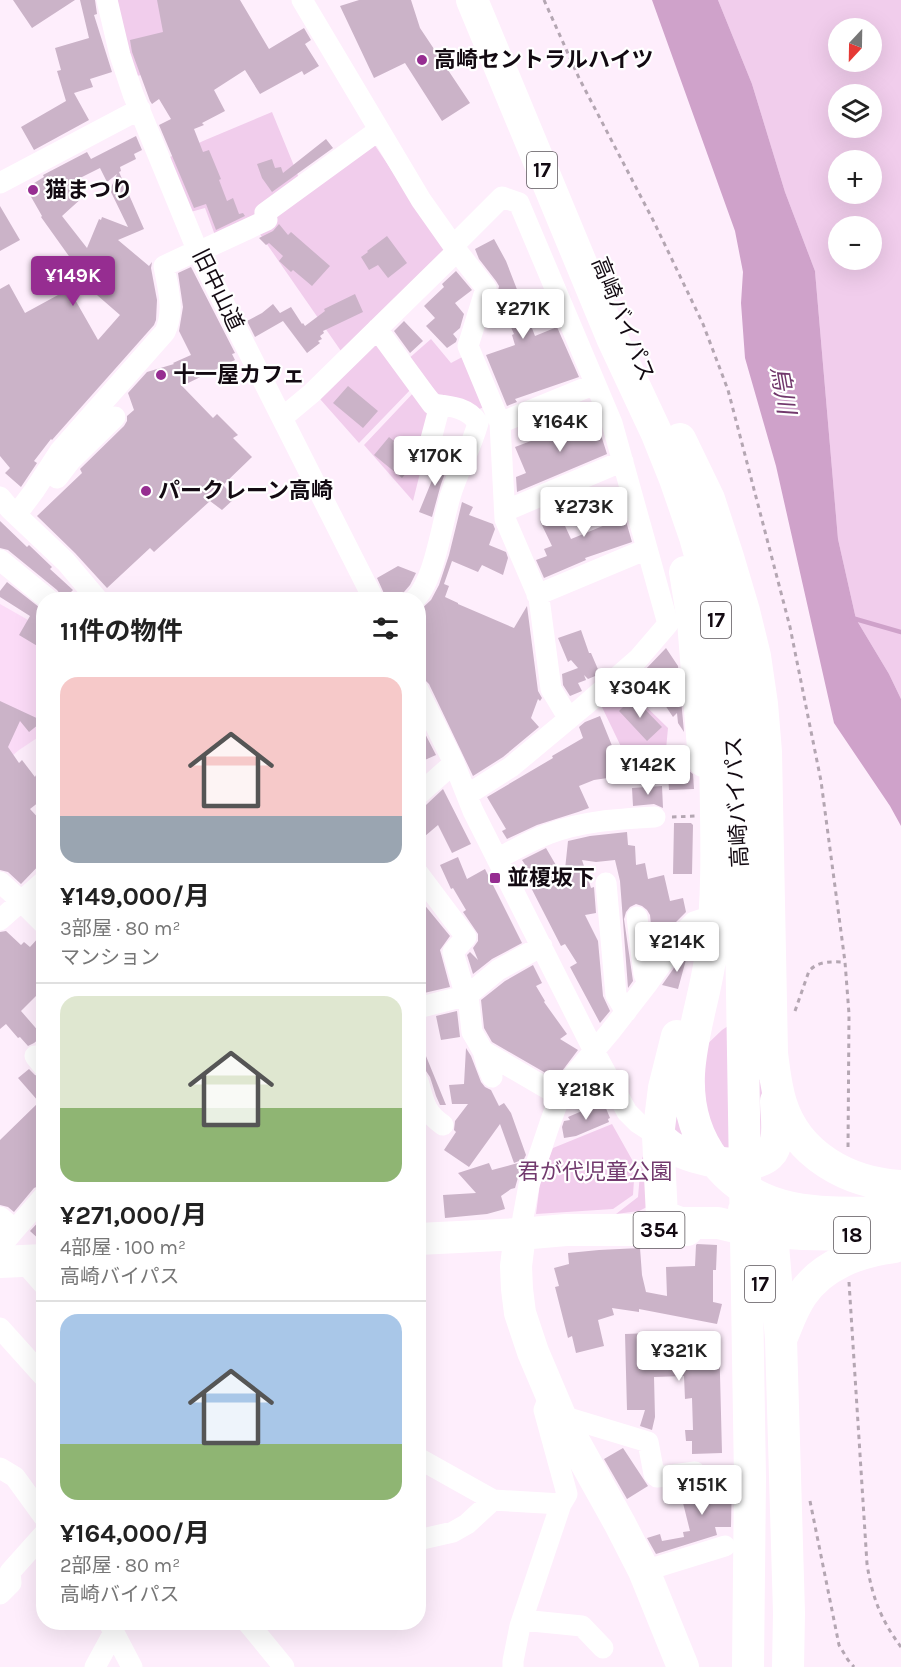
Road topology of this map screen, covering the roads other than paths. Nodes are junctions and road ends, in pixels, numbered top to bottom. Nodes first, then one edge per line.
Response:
1 (107, 0) edge
2 (302, 0) edge
3 (472, 0) edge
4 (491, 0) edge
5 (140, 109) junction
6 (379, 130) junction
7 (0, 183) edge
8 (455, 248) junction
9 (198, 251) junction
10 (377, 329) junction
11 (622, 339) junction
12 (595, 384) junction
13 (440, 405) junction
14 (497, 415) junction
15 (474, 416) junction
16 (115, 417) dead end
17 (282, 418) junction
18 (426, 458) dead end
19 (623, 461) junction
20 (505, 511) junction
21 (10, 513) edge
22 (674, 515) junction
23 (647, 549) junction
24 (0, 560) edge
25 (39, 592) edge
26 (91, 592) edge
27 (370, 592) edge
28 (420, 592) edge
29 (537, 595) junction
30 (426, 707) edge
31 (569, 718) junction
32 (460, 778) junction
33 (426, 792) edge
34 (655, 817) road end
35 (497, 859) junction
36 (0, 882) edge
37 (606, 883) dead end
38 (426, 884) edge
39 (36, 888) edge
40 (21, 901) junction
41 (36, 916) edge
42 (637, 917) dead end
43 (0, 920) edge
44 (703, 920) junction
45 (542, 946) junction
46 (648, 983) junction
47 (468, 996) junction
48 (426, 1006) edge
49 (626, 1012) junction
50 (483, 1051) junction
51 (594, 1051) junction
52 (774, 1067) junction
53 (492, 1077) dead end
54 (560, 1096) junction
55 (426, 1108) edge
56 (796, 1124) junction
57 (442, 1125) dead end
58 (660, 1125) junction
59 (901, 1178) edge
60 (901, 1186) edge
61 (901, 1195) edge
62 (36, 1202) edge
63 (733, 1205) junction
64 (901, 1214) edge
65 (662, 1216) junction
66 (7, 1223) edge
67 (566, 1230) junction
68 (762, 1231) junction
69 (520, 1234) junction
70 (901, 1236) edge
71 (426, 1239) edge
72 (901, 1246) edge
73 (17, 1257) edge
74 (36, 1277) edge
75 (0, 1328) edge
76 (781, 1339) junction
77 (36, 1368) edge
78 (556, 1406) junction
79 (426, 1462) edge
80 (0, 1468) edge
81 (695, 1472) dead end
82 (493, 1500) junction
83 (561, 1504) junction
84 (36, 1507) edge
85 (426, 1538) edge
86 (36, 1543) edge
87 (725, 1546) dead end
88 (644, 1571) junction
89 (0, 1594) edge
90 (522, 1620) junction
91 (111, 1630) edge
92 (113, 1630) edge
93 (254, 1630) edge
94 (268, 1630) edge
95 (269, 1648) junction
96 (603, 1648) dead end
97 (762, 1661) edge
98 (95, 1667) edge
99 (132, 1667) edge
100 (284, 1667) edge
101 (513, 1667) edge
102 (683, 1667) edge

1 - 5 street, 旧中山道
2 - 6 street
3 - 11 highway, 高崎バイパス / 17
4 - 11 highway, 高崎バイパス / 17
5 - 7 street
5 - 9 street, 旧中山道
6 - 8 street
6 - 9 street
8 - 10 street
8 - 12 street
8 - 14 street
9 - 17 street, 旧中山道
9 - 21 street
10 - 13 street
10 - 17 street
11 - 22 highway
11 - 52 highway
11 - 97 highway, 高崎バイパス / 17
12 - 14 street
12 - 19 street
13 - 15 street
13 - 18 street
14 - 15 street
14 - 20 street
15 - 28 street
16 - 21 street
17 - 27 street, 旧中山道
19 - 20 street
19 - 23 street
20 - 29 street
21 - 26 street
22 - 44 highway
22 - 64 highway
23 - 29 street
23 - 31 street
24 - 25 street
29 - 31 street
30 - 32 street
31 - 32 street
32 - 33 street
32 - 35 street
34 - 35 street
35 - 45 street
36 - 40 street
37 - 49 street
38 - 47 street
39 - 40 street
40 - 41 street
40 - 43 street
42 - 46 street
44 - 46 street
44 - 58 highway
45 - 47 street
45 - 51 street
46 - 49 street
47 - 48 street
47 - 50 street
49 - 51 street
50 - 53 street
50 - 54 street
51 - 54 street
51 - 58 street
52 - 56 highway
52 - 58 highway
54 - 69 street
55 - 57 street
56 - 58 highway
56 - 59 highway
56 - 60 highway
58 - 65 highway
61 - 63 highway, 18
62 - 66 street
63 - 65 highway, 354
63 - 68 highway
65 - 67 highway, 354
65 - 68 highway
66 - 73 street
67 - 68 highway, 354
67 - 69 highway, 354
68 - 70 highway, 18
68 - 76 highway, 17
69 - 71 highway, 354
69 - 78 highway
72 - 76 highway
73 - 74 street
75 - 77 street
76 - 97 highway, 17
78 - 81 street
78 - 83 street
78 - 88 highway
79 - 82 street
80 - 84 street
82 - 83 street
82 - 85 street
83 - 90 street
86 - 89 street
87 - 88 street
88 - 102 highway
90 - 96 street
90 - 101 street
91 - 98 street
92 - 99 street
93 - 95 street
94 - 95 street
95 - 100 street

